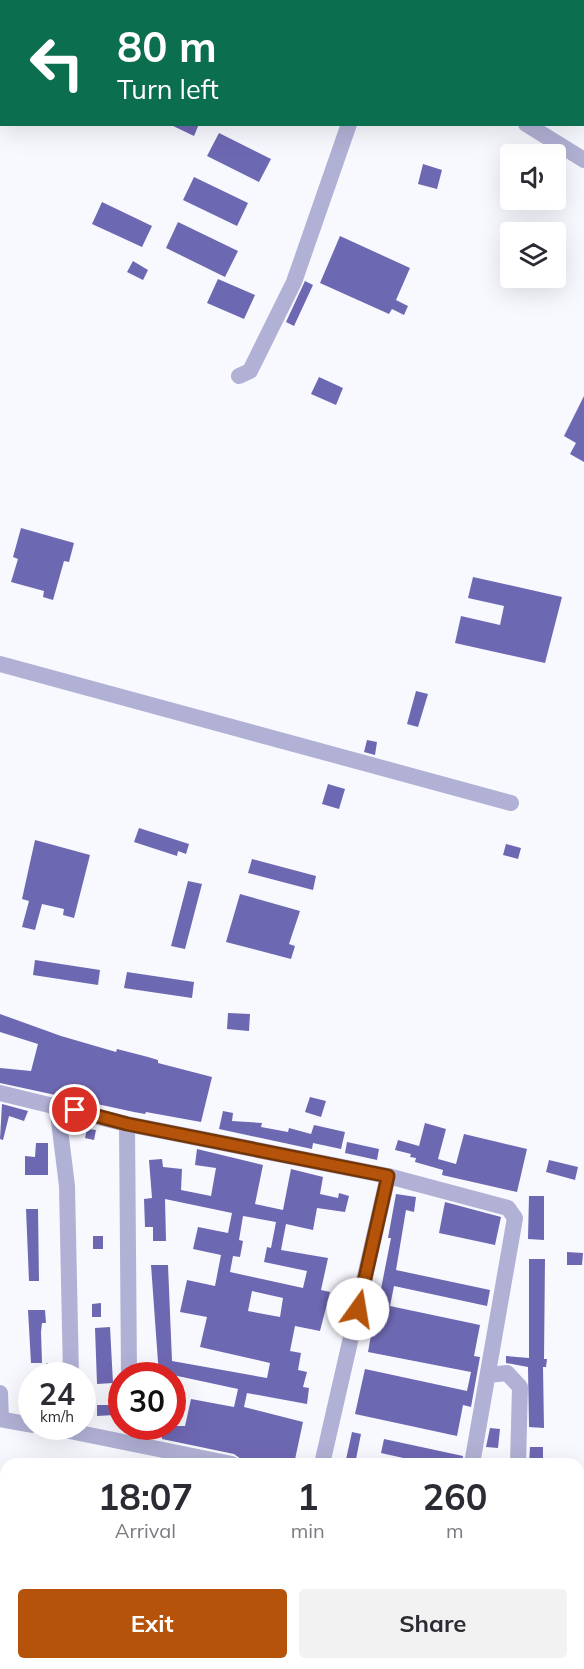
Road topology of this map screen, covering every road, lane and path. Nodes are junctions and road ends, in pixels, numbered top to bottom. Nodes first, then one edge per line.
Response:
1 (348, 126) edge
2 (529, 126) edge
3 (584, 160) edge
4 (239, 376) dead end
5 (0, 664) edge
6 (512, 803) dead end
7 (0, 1093) edge
8 (57, 1105) junction
9 (127, 1124) junction
10 (388, 1176) junction
11 (71, 1362) edge
12 (129, 1362) edge
13 (489, 1375) junction
14 (0, 1393) edge
15 (1, 1419) edge
16 (18, 1422) edge
17 (150, 1440) edge
18 (211, 1458) edge
19 (323, 1458) edge
20 (473, 1458) edge
21 (518, 1458) edge

1 - 4 street
2 - 3 street
5 - 6 street
7 - 8 street
8 - 9 street
8 - 11 street
9 - 10 street
9 - 12 street
10 - 13 street
10 - 19 street
13 - 20 street
13 - 21 street
14 - 15 street
15 - 16 street
17 - 18 street

